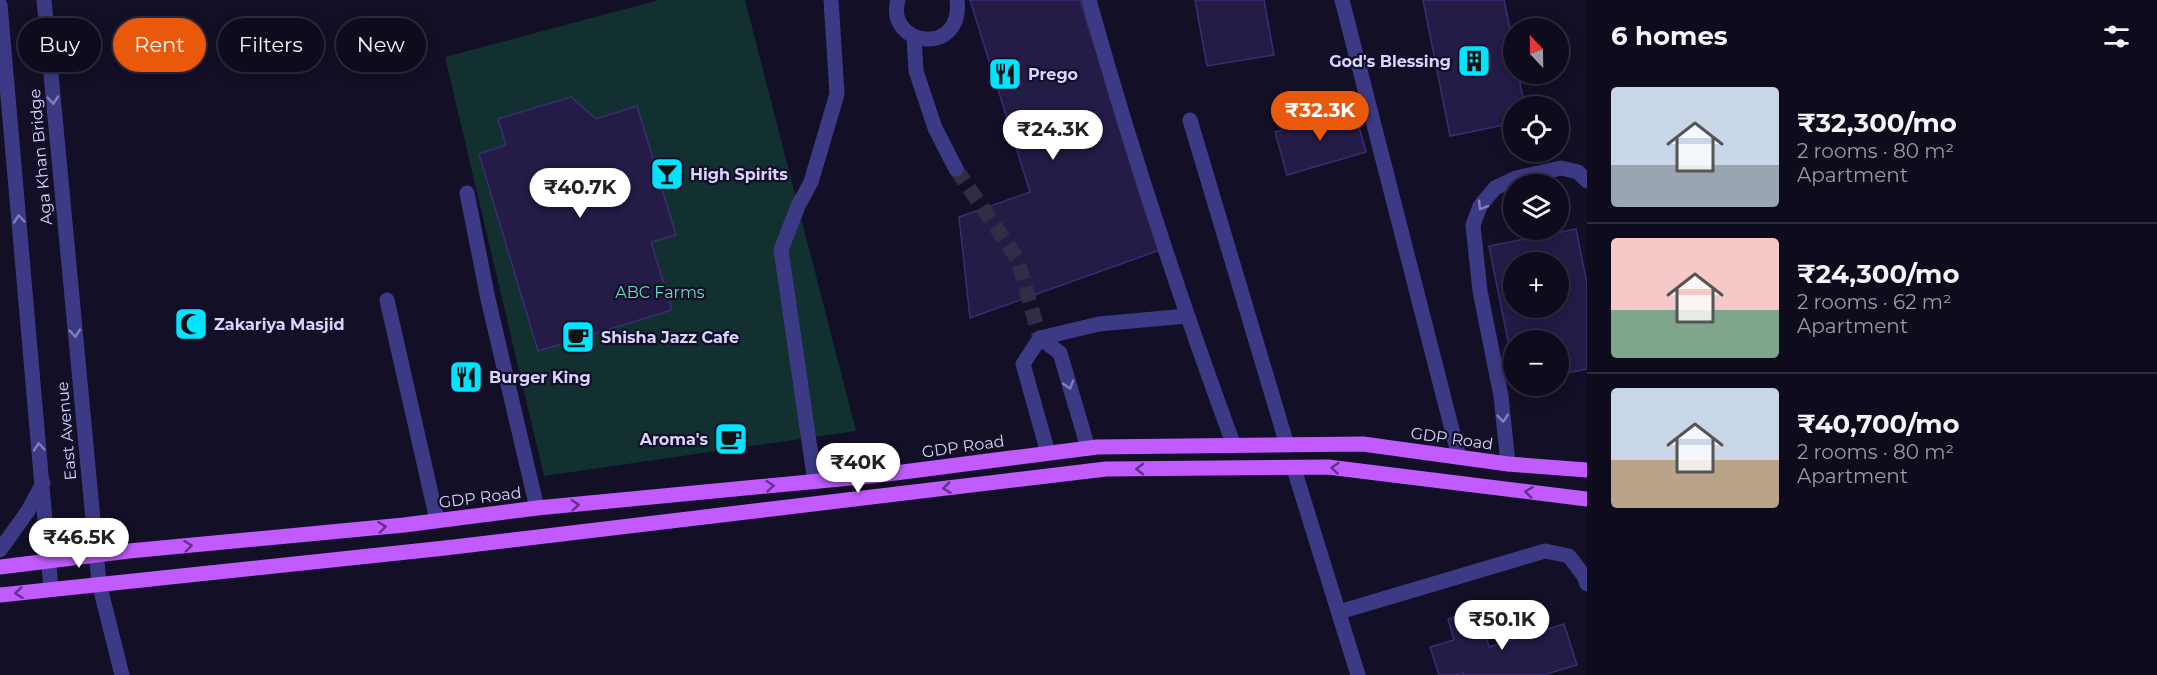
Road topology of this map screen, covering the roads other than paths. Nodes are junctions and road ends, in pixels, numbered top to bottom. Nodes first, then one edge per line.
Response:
1 (44, 0) edge
2 (831, 0) edge
3 (898, 0) edge
4 (957, 0) edge
5 (1089, 0) edge
6 (1342, 0) edge
7 (0, 5) edge
8 (914, 37) junction
9 (1190, 120) dead end
10 (956, 169) tunnel mouth
11 (1587, 181) edge
12 (467, 193) dead end
13 (69, 275) joint
14 (24, 278) joint
15 (387, 300) dead end
16 (1187, 316) junction
17 (1040, 338) junction
18 (1287, 445) junction
19 (1234, 446) junction
20 (1088, 448) junction
21 (1048, 453) junction
22 (1459, 457) junction
23 (1508, 464) junction
24 (1294, 469) junction
25 (1587, 470) edge
26 (814, 482) junction
27 (43, 483) junction
28 (1587, 499) edge
29 (537, 508) junction
30 (437, 520) junction
31 (0, 550) edge
32 (96, 556) junction
33 (50, 561) junction
34 (0, 567) edge
35 (99, 583) junction
36 (1587, 584) edge
37 (51, 589) junction
38 (0, 595) edge
39 (1339, 612) junction
40 (122, 675) edge
41 (1358, 675) edge

1 -> 13 street, Aga Khan Bridge
2 - 26 street
3 - 8 street
4 - 8 street
5 - 16 street
6 - 22 street
14 -> 7 street, Aga Khan Bridge
8 - 10 street
9 - 18 street
11 -> 23 street
12 - 29 street
13 -> 32 street, East Avenue
27 -> 14 street, East Avenue
15 - 30 street
16 - 17 street
16 - 19 street
17 -> 20 street
17 - 21 street
18 - 19 main road, GDP Road
18 - 22 main road, GDP Road
19 - 20 main road, GDP Road
20 - 21 main road, GDP Road
21 - 26 main road, GDP Road
22 - 23 main road, GDP Road
23 - 25 main road, GDP Road
28 -> 24 main road
24 -> 35 main road
24 - 39 street
29 -> 26 main road, GDP Road
27 - 31 street, East Avenue
27 - 33 street, East Avenue
29 - 30 main road, GDP Road
32 -> 30 main road, GDP Road
32 - 33 main road, GDP Road
32 - 35 street, East Avenue
33 - 34 main road, GDP Road
33 - 37 street, East Avenue
35 - 37 main road
35 - 40 street, East Avenue
36 - 39 street
37 -> 38 main road
39 - 41 street

